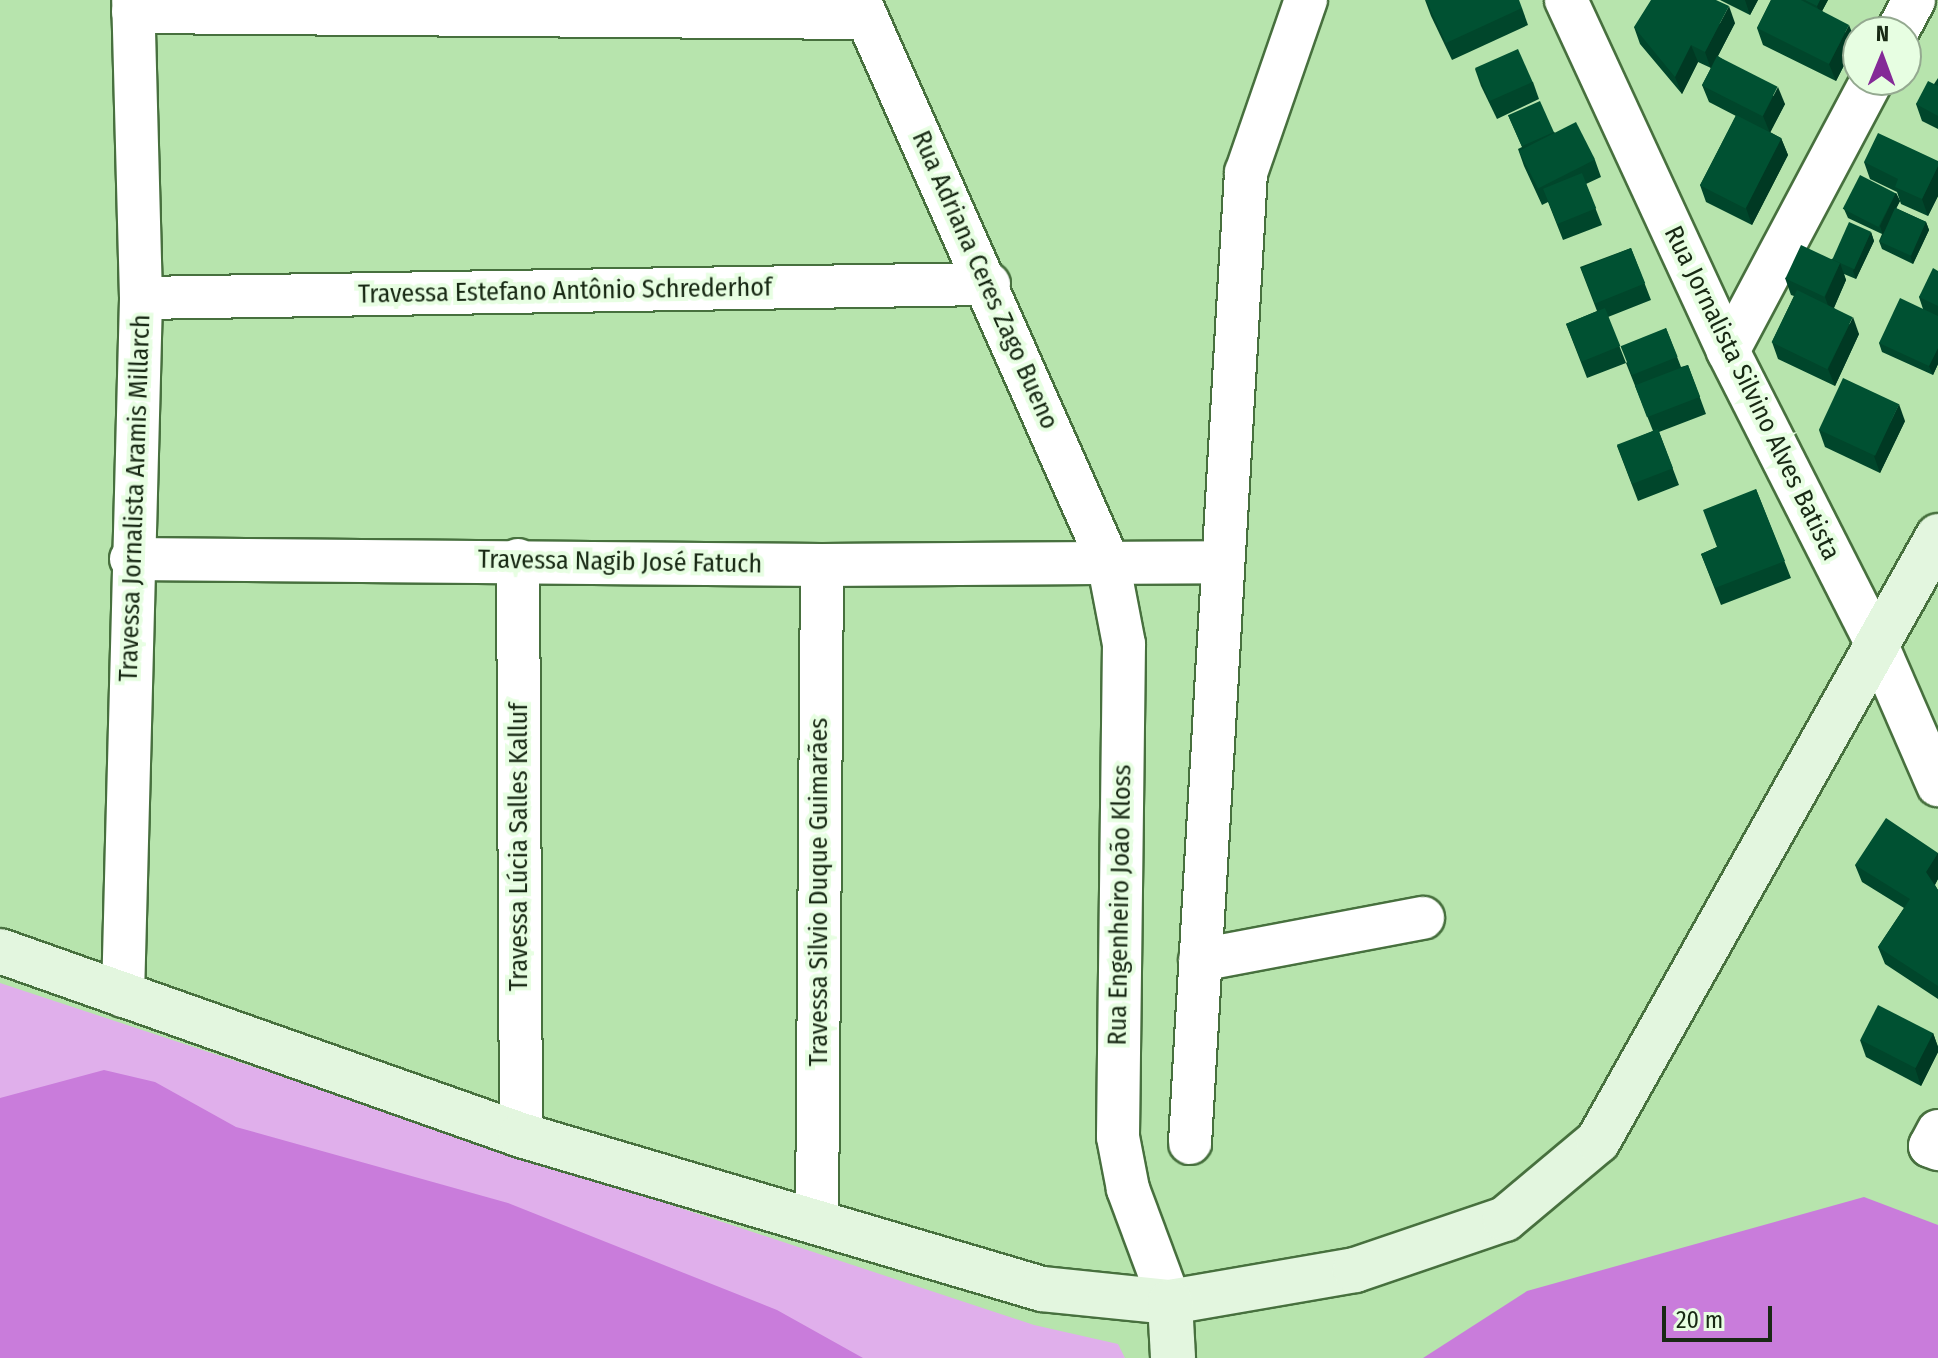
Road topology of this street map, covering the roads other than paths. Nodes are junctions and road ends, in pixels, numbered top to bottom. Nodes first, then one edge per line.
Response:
1 (1306, 0) edge
2 (1566, 0) edge
3 (1606, 0) edge
4 (133, 6) edge
5 (863, 9) edge
6 (1584, 38) junction
7 (1863, 96) edge
8 (989, 284) junction
9 (141, 298) junction
10 (1728, 351) junction
11 (1938, 536) edge
12 (131, 559) junction
13 (518, 560) junction
14 (1108, 561) junction
15 (1223, 562) junction
16 (822, 565) junction
17 (1877, 645) junction
18 (1938, 785) edge
19 (1423, 918) dead end
20 (0, 951) edge
21 (1200, 960) junction
22 (123, 996) junction
23 (521, 1135) junction
24 (1190, 1143) dead end
25 (817, 1219) junction
26 (1170, 1302) junction
27 (1173, 1358) edge

1 - 15 street
2 - 6 street, Rua Jornalista Silvino Alves Batista
3 - 6 street
4 - 5 street
4 - 9 street, Travessa Jornalista Aramis Millarch
5 - 8 street, Rua Adriana Ceres Zago Bueno
6 - 10 street, Rua Jornalista Silvino Alves Batista
7 - 10 street
8 - 9 street, Travessa Estefano Antônio Schrederhof
8 - 14 street, Rua Adriana Ceres Zago Bueno
9 - 12 street, Travessa Jornalista Aramis Millarch
10 - 17 street, Rua Jornalista Silvino Alves Batista
11 - 17 street
12 - 13 street, Travessa Nagib José Fatuch
12 - 22 street, Travessa Jornalista Aramis Millarch
13 - 16 street, Travessa Nagib José Fatuch
13 - 23 street, Travessa Lúcia Salles Kalluf
14 - 15 street
14 - 16 street, Travessa Nagib José Fatuch
14 - 26 street, Rua Engenheiro João Kloss
15 - 21 street
16 - 25 street, Travessa Silvio Duque Guimarães
17 - 18 street, Rua Jornalista Silvino Alves Batista
17 - 26 street
19 - 21 street
20 - 22 street
21 - 24 street
22 - 23 street
23 - 25 street
25 - 26 street
26 - 27 street, Rua Engenheiro João Kloss

